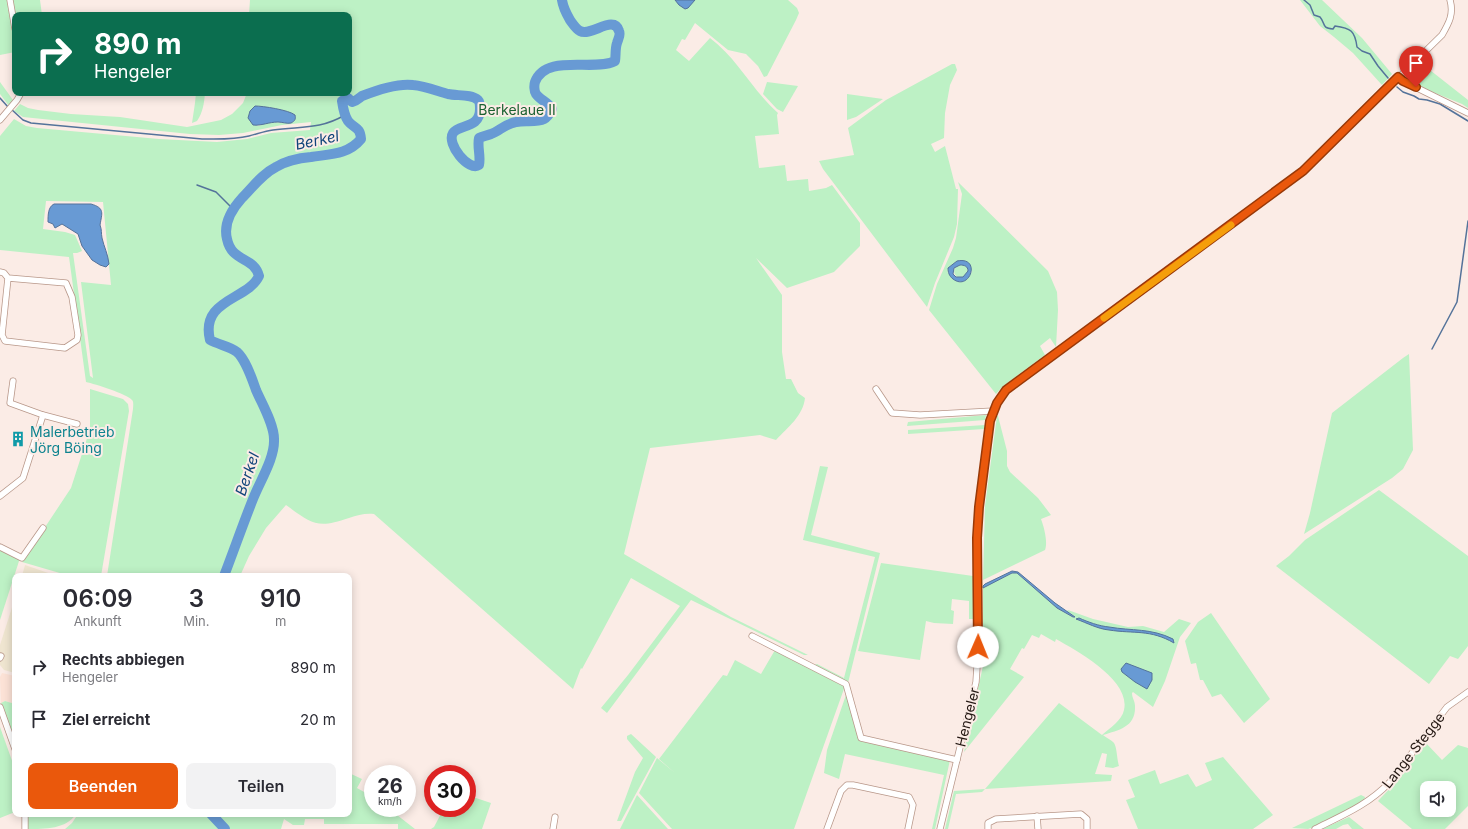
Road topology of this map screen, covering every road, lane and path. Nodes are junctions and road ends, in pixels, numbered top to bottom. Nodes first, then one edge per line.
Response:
1 (10, 0) edge
2 (1450, 0) edge
3 (12, 12) edge
4 (1398, 77) junction
5 (19, 96) edge
6 (1468, 113) edge
7 (0, 120) edge
8 (0, 272) edge
9 (8, 278) junction
10 (13, 381) dead end
11 (876, 389) dead end
12 (993, 411) junction
13 (43, 415) junction
14 (77, 424) dead end
15 (0, 496) edge
16 (43, 528) dead end
17 (0, 547) edge
18 (752, 636) dead end
19 (1468, 692) edge
20 (0, 707) edge
21 (12, 741) edge
22 (957, 760) junction
23 (1037, 816) junction
24 (25, 817) edge
25 (555, 817) dead end
26 (25, 829) edge
27 (553, 829) edge
28 (827, 829) edge
29 (908, 829) edge
30 (940, 829) edge
31 (988, 829) edge
32 (1038, 829) edge
33 (1087, 829) edge
34 (1315, 829) edge

1 - 3 street
2 - 4 street, Hengeler
4 - 6 street
4 - 12 street, Hengeler
5 - 7 street
8 - 9 street
9 - 9 street
10 - 13 street
11 - 12 street
12 - 22 street, Hengeler
13 - 14 street
13 - 15 street
16 - 17 street
18 - 22 street, Hengeler
19 - 34 street, Lange Stegge
20 - 21 street
22 - 30 street, Hengeler
23 - 31 street
23 - 32 street
23 - 33 street
24 - 26 street
25 - 27 street
28 - 29 street

